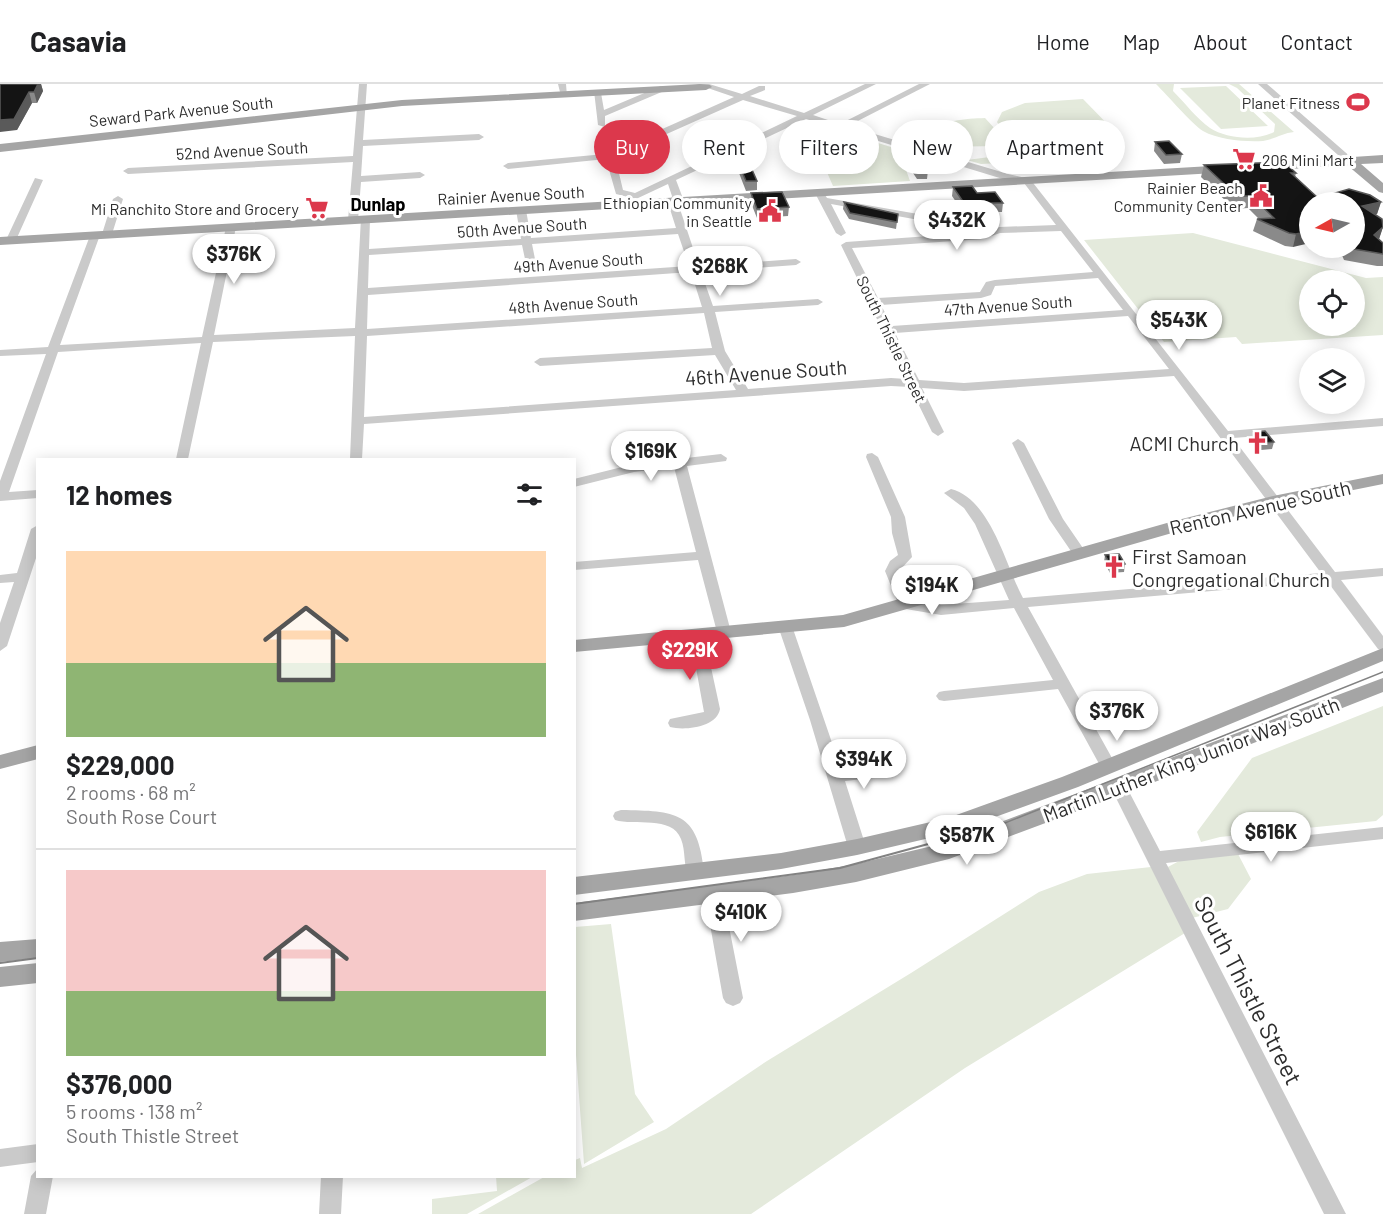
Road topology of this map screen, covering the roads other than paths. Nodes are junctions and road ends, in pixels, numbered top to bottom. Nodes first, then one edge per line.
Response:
1 (363, 84) edge
2 (872, 84) edge
3 (926, 84) edge
4 (1262, 84) edge
5 (748, 85) edge
6 (703, 86) edge
7 (738, 86) dead end
8 (762, 86) edge
9 (563, 89) edge
10 (661, 90) junction
11 (597, 93) junction
12 (741, 97) junction
13 (362, 107) junction
14 (806, 117) junction
15 (816, 120) edge
16 (854, 120) edge
17 (670, 129) edge
18 (478, 137) dead end
19 (879, 139) edge
20 (359, 143) junction
21 (0, 148) edge
22 (594, 158) edge
23 (357, 159) junction
24 (1383, 159) edge
25 (1350, 161) junction
26 (508, 166) dead end
27 (128, 171) dead end
28 (614, 174) edge
29 (420, 175) dead end
30 (356, 179) junction
31 (38, 180) dead end
32 (672, 181) junction
33 (1027, 181) junction
34 (1383, 189) edge
35 (822, 196) junction
36 (118, 199) dead end
37 (675, 201) junction
38 (520, 210) junction
39 (359, 220) junction
40 (231, 227) junction
41 (1065, 228) junction
42 (999, 230) junction
43 (682, 231) junction
44 (101, 235) junction
45 (843, 239) junction
46 (5, 240) edge
47 (527, 241) junction
48 (364, 252) junction
49 (530, 259) dead end
50 (796, 262) dead end
51 (695, 268) junction
52 (1101, 274) junction
53 (363, 292) junction
54 (818, 302) dead end
55 (874, 302) junction
56 (709, 310) junction
57 (1130, 313) junction
58 (888, 330) junction
59 (361, 332) junction
60 (207, 339) junction
61 (53, 350) junction
62 (719, 351) junction
63 (0, 353) edge
64 (540, 362) dead end
65 (1177, 372) junction
66 (914, 382) junction
67 (744, 393) junction
68 (358, 421) junction
69 (1383, 422) edge
70 (938, 432) dead end
71 (1223, 435) junction
72 (1018, 443) dead end
73 (872, 457) dead end
74 (182, 458) edge
75 (356, 458) edge
76 (721, 458) dead end
77 (680, 464) junction
78 (1383, 480) edge
79 (576, 482) edge
80 (951, 493) dead end
81 (36, 494) edge
82 (0, 496) edge
83 (1273, 501) junction
84 (36, 535) edge
85 (1080, 554) junction
86 (704, 555) junction
87 (576, 566) edge
88 (1383, 572) edge
89 (1004, 576) junction
90 (23, 577) junction
91 (1330, 577) junction
92 (0, 579) edge
93 (1019, 604) junction
94 (905, 605) junction
95 (786, 626) junction
96 (724, 632) junction
97 (697, 635) junction
98 (0, 646) edge
99 (576, 646) edge
100 (1383, 646) edge
101 (1383, 654) edge
102 (1062, 684) junction
103 (1383, 685) edge
104 (944, 696) dead end
105 (676, 723) dead end
106 (36, 753) edge
107 (0, 762) edge
108 (1109, 767) junction
109 (889, 770) dead end
110 (835, 776) junction
111 (1119, 788) junction
112 (621, 816) dead end
113 (1383, 834) edge
114 (857, 847) junction
115 (1154, 858) junction
116 (695, 872) junction
117 (576, 886) edge
118 (714, 896) junction
119 (576, 912) edge
120 (36, 948) edge
121 (0, 952) edge
122 (36, 973) edge
123 (0, 977) edge
124 (733, 998) dead end
125 (36, 1153) edge
126 (0, 1158) edge
127 (42, 1178) edge
128 (332, 1178) edge
129 (35, 1214) edge
130 (330, 1214) edge
131 (1335, 1214) edge

1 - 13 street
2 - 14 street
3 - 16 street
4 - 25 street
5 - 8 street
6 - 7 street, Seward Park Avenue South
6 - 10 main road, Seward Park Avenue South
6 - 12 street
8 - 12 street
9 - 11 main road, Seward Park Avenue South
9 - 13 main road, Seward Park Avenue South
10 - 11 main road, Seward Park Avenue South
10 - 11 street
12 - 14 street
12 - 17 street
13 - 20 street
13 - 21 main road, Seward Park Avenue South
14 - 15 street
14 - 32 street
18 - 20 street
19 - 33 street
20 - 23 street
22 - 26 street
23 - 27 street, 52nd Avenue South
23 - 30 street
24 - 25 main road, Rainier Avenue South
25 - 33 main road, Rainier Avenue South
25 - 34 main road
28 - 32 street
29 - 30 street
30 - 39 street
31 - 46 street
32 - 37 street
33 - 35 main road, Rainier Avenue South
33 - 41 street
35 - 37 main road, Rainier Avenue South
35 - 42 street
35 - 45 street, South Thistle Street
36 - 44 street
37 - 38 main road, Rainier Avenue South
37 - 43 street
38 - 39 main road, Rainier Avenue South
38 - 47 street
39 - 40 main road, Rainier Avenue South
39 - 48 street
40 - 44 main road, Rainier Avenue South
40 - 60 street
41 - 42 street
41 - 52 street
42 - 45 street
43 - 47 street, 50th Avenue South
43 - 51 street
44 - 46 main road, Rainier Avenue South
44 - 61 street
45 - 55 street, South Thistle Street
47 - 48 street, 50th Avenue South
47 - 49 street
48 - 53 street
50 - 51 street, 49th Avenue South
51 - 53 street, 49th Avenue South
51 - 56 street
52 - 55 street
52 - 57 street
53 - 59 street
54 - 56 street, 48th Avenue South
55 - 58 street, South Thistle Street
56 - 59 street, 48th Avenue South
56 - 62 street
57 - 58 street, 47th Avenue South
57 - 65 street
58 - 66 street, South Thistle Street
59 - 60 street, 48th Avenue South
59 - 68 street
60 - 61 street, 48th Avenue South
60 - 74 street
61 - 63 street, 48th Avenue South
61 - 82 street
62 - 64 street
62 - 67 street
65 - 66 street, 46th Avenue South
65 - 71 street
66 - 67 street, 46th Avenue South
66 - 70 street, South Thistle Street
67 - 68 street, 46th Avenue South
68 - 75 street
69 - 71 street
71 - 83 street
72 - 85 street
73 - 94 street
76 - 77 street
77 - 79 street
77 - 86 street
78 - 83 main road, Renton Avenue South
80 - 89 street
81 - 82 street
83 - 85 main road, Renton Avenue South
83 - 91 street
84 - 90 street
85 - 89 main road, Renton Avenue South
86 - 87 street
86 - 96 street
88 - 91 street
89 - 93 street
89 - 94 main road, Renton Avenue South
90 - 92 street
90 - 98 street
91 - 93 street
91 - 100 street
93 - 94 street
93 - 102 street
94 - 95 main road, Renton Avenue South
95 - 96 main road, Renton Avenue South
95 - 110 street
96 - 97 main road, Renton Avenue South
97 - 99 main road, Renton Avenue South
97 - 105 street
101 - 108 main road, Martin Luther King Junior Way South
102 - 104 street
102 - 108 street
103 - 111 main road, Martin Luther King Junior Way South
106 - 107 main road
108 - 114 main road, Martin Luther King Junior Way South
109 - 110 street
110 - 114 street
111 - 115 street, South Thistle Street
111 - 118 main road, Martin Luther King Junior Way South
112 - 116 street
113 - 115 street
114 - 116 main road, Martin Luther King Junior Way South
115 - 131 street, South Thistle Street
116 - 117 main road, Martin Luther King Junior Way South
118 - 119 main road, Martin Luther King Junior Way South
118 - 124 street
120 - 121 main road
122 - 123 main road
125 - 126 street
127 - 129 street
128 - 130 street

